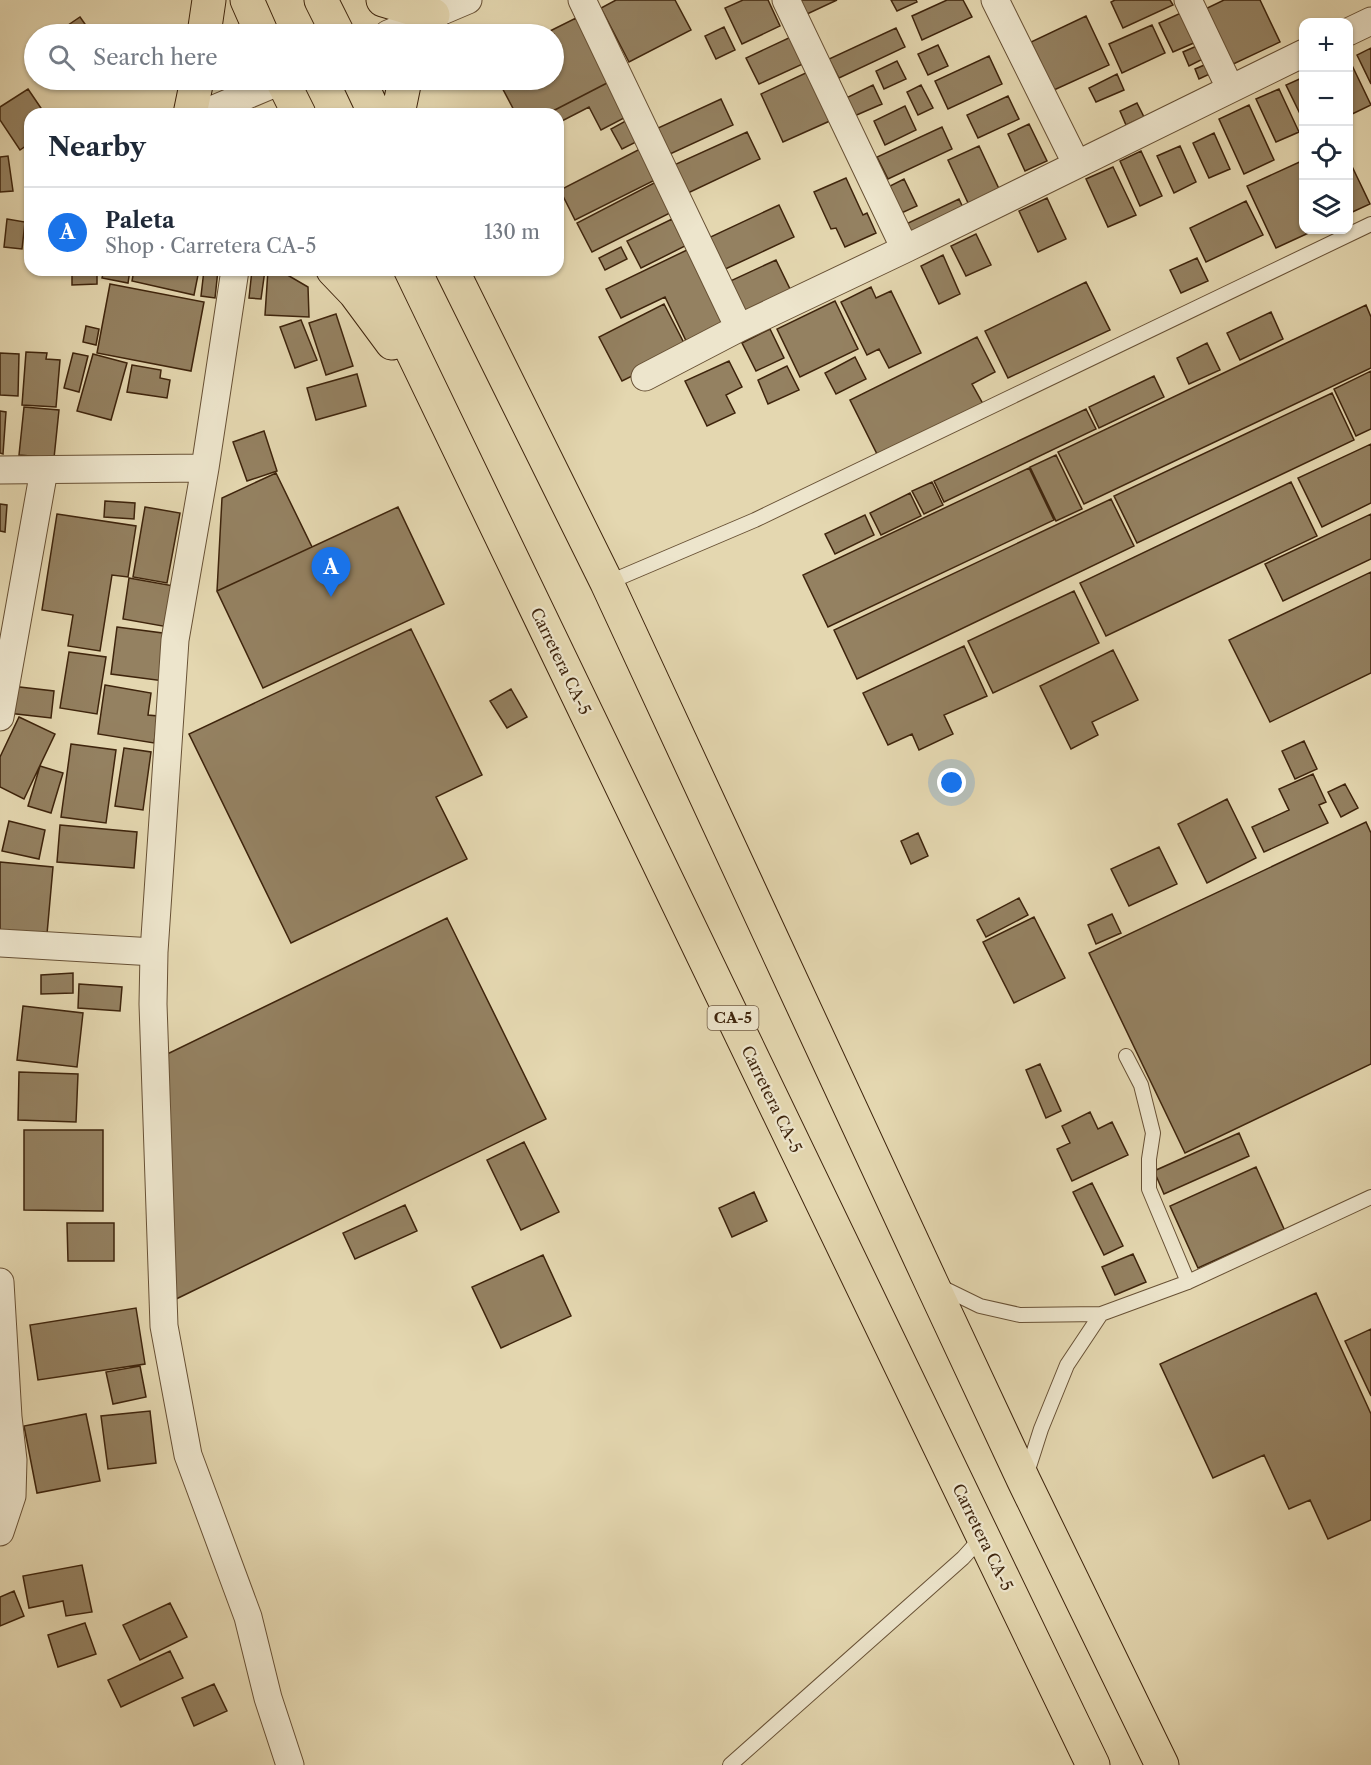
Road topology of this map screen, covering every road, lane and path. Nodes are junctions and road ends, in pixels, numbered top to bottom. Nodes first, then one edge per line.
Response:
1 (209, 0) edge
2 (247, 0) edge
3 (321, 0) edge
4 (383, 0) edge
5 (582, 0) edge
6 (786, 0) edge
7 (995, 0) edge
8 (1188, 0) edge
9 (447, 11) edge
10 (1371, 21) edge
11 (205, 24) edge
12 (258, 24) edge
13 (333, 24) edge
14 (414, 24) edge
15 (1353, 30) edge
16 (1299, 55) edge
17 (1230, 88) junction
18 (195, 90) edge
19 (258, 90) edge
20 (287, 90) edge
21 (364, 90) edge
22 (403, 90) edge
23 (191, 108) edge
24 (216, 108) edge
25 (296, 108) edge
26 (372, 108) edge
27 (399, 108) edge
28 (1076, 163) junction
29 (1371, 224) edge
30 (905, 249) junction
31 (234, 276) edge
32 (339, 276) edge
33 (377, 276) edge
34 (455, 276) edge
35 (739, 328) junction
36 (645, 377) dead end
37 (437, 402) junction
38 (205, 468) junction
39 (0, 470) edge
40 (44, 470) junction
41 (607, 583) junction
42 (0, 717) edge
43 (0, 943) edge
44 (154, 952) junction
45 (1126, 1056) dead end
46 (1371, 1197) edge
47 (0, 1282) edge
48 (931, 1282) junction
49 (1188, 1282) junction
50 (1101, 1314) junction
51 (1024, 1481) junction
52 (0, 1532) edge
53 (983, 1536) junction
54 (290, 1765) edge
55 (730, 1765) edge
56 (1093, 1765) edge
57 (1162, 1765) edge

1 - 11 highway
2 - 12 highway
3 - 13 highway
4 - 9 highway
5 - 35 street
6 - 30 street
7 - 28 street
8 - 17 street
9 - 14 street
10 - 15 street
16 - 17 street
17 - 28 street
18 - 23 highway
19 - 24 street
20 - 25 highway
21 - 26 highway
22 - 27 highway
28 - 30 street
29 - 41 lane
30 - 35 street
31 - 38 street
32 - 37 highway
33 - 37 highway, Carretera CA-5 / CA-5
34 - 41 highway
35 - 36 street
37 - 53 highway, Carretera CA-5 / CA-5
38 - 40 street
38 - 44 street
39 - 40 street
40 - 42 street
41 - 48 highway
43 - 44 street
44 - 54 street
45 - 49 lane
46 - 49 lane
47 - 52 street
48 - 50 lane
48 - 51 highway
49 - 50 lane
50 - 51 lane
51 - 57 highway
53 - 55 lane
53 - 56 highway, Carretera CA-5 / CA-5

